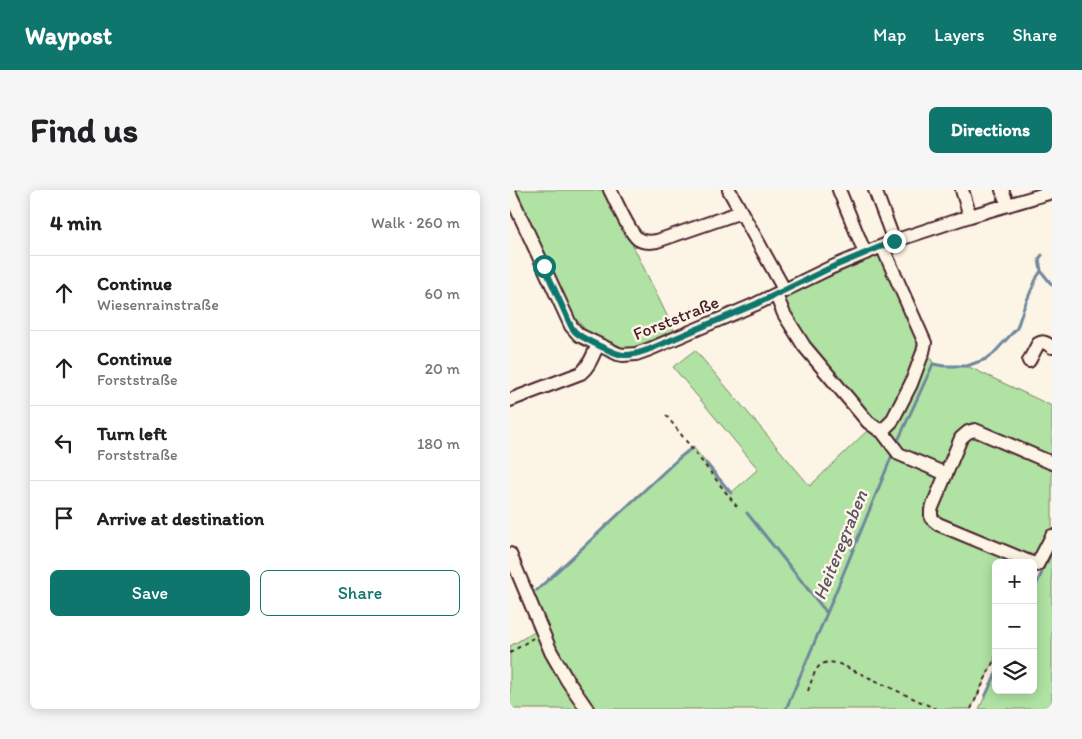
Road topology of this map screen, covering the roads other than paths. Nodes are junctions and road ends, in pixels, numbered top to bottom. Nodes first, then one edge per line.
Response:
1 (610, 190) edge
2 (729, 190) edge
3 (839, 190) edge
4 (875, 190) edge
5 (962, 190) edge
6 (1002, 190) edge
7 (1052, 193) edge
8 (510, 194) edge
9 (1008, 205) junction
10 (741, 212) junction
11 (970, 216) junction
12 (888, 243) junction
13 (864, 253) junction
14 (781, 293) junction
15 (598, 344) junction
16 (1052, 347) edge
17 (1029, 361) dead end
18 (510, 400) edge
19 (881, 430) junction
20 (1052, 463) edge
21 (946, 474) junction
22 (1052, 536) edge
23 (510, 554) edge
24 (1022, 559) edge
25 (1037, 559) edge
26 (587, 709) edge

1 - 10 street
2 - 10 street
3 - 13 street
4 - 12 street
5 - 11 street
6 - 9 street
7 - 9 street, Forststraße
8 - 15 street, Forststraße
9 - 11 street, Forststraße
10 - 14 street
11 - 12 street, Forststraße
12 - 13 street, Forststraße
12 - 19 street
13 - 14 street, Forststraße
14 - 15 street, Forststraße
14 - 19 street
15 - 18 street
16 - 17 street
19 - 21 street
20 - 21 street
21 - 24 street
22 - 25 street
23 - 26 street

